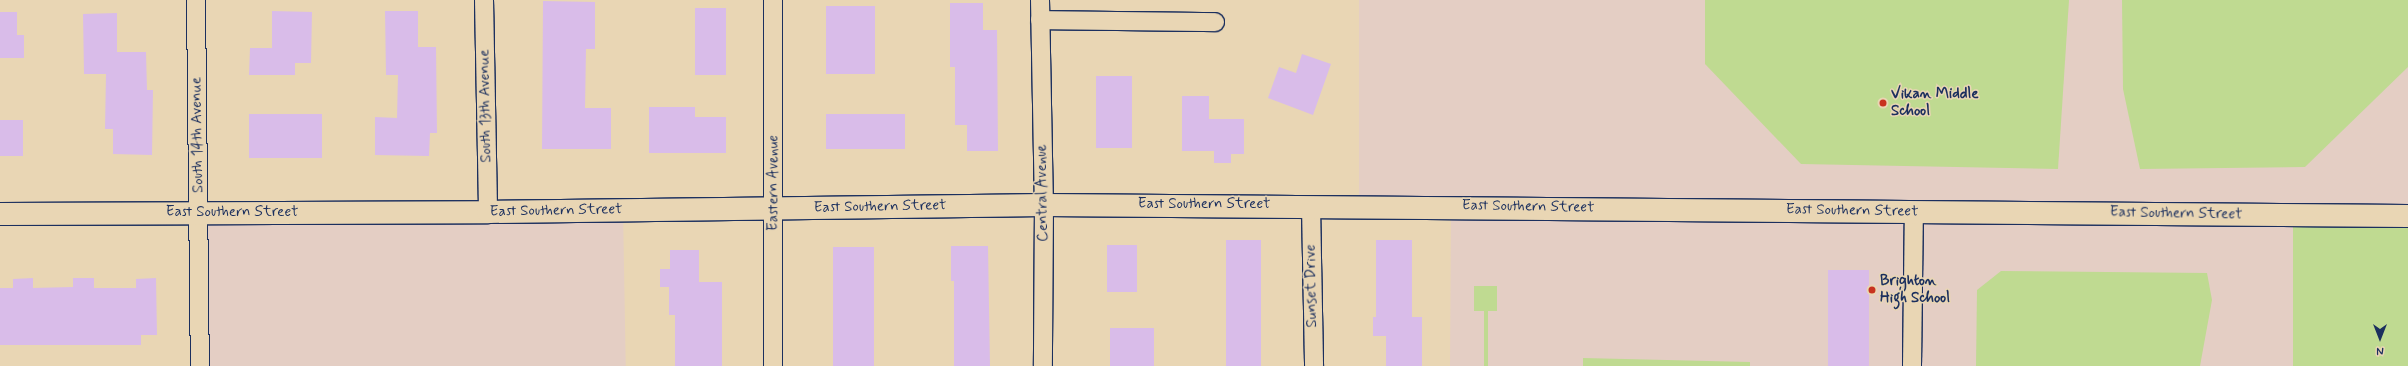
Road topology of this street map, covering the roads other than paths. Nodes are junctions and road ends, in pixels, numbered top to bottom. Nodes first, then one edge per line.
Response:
1 (196, 0) edge
2 (484, 0) edge
3 (773, 0) edge
4 (1040, 0) edge
5 (1040, 20) junction
6 (1215, 22) dead end
7 (1044, 205) junction
8 (1311, 206) junction
9 (775, 208) junction
10 (1914, 211) junction
11 (488, 212) junction
12 (200, 213) junction
13 (0, 214) edge
14 (2408, 216) edge
15 (200, 366) edge
16 (773, 366) edge
17 (1043, 366) edge
18 (1314, 366) edge
19 (1912, 366) edge

1 - 12 street, South 14th Avenue
2 - 11 street, South 13th Avenue
3 - 9 street, Eastern Avenue
4 - 5 street, Central Avenue
5 - 6 street
5 - 7 street, Central Avenue
7 - 8 street, East Southern Street
7 - 9 street, East Southern Street
7 - 17 street, Central Avenue
8 - 10 street, East Southern Street
8 - 18 street, Sunset Drive
9 - 11 street, East Southern Street
9 - 16 street, Eastern Avenue
10 - 14 street, East Southern Street
10 - 19 street
11 - 12 street, East Southern Street
12 - 13 street, East Southern Street
12 - 15 street, South 14th Avenue

